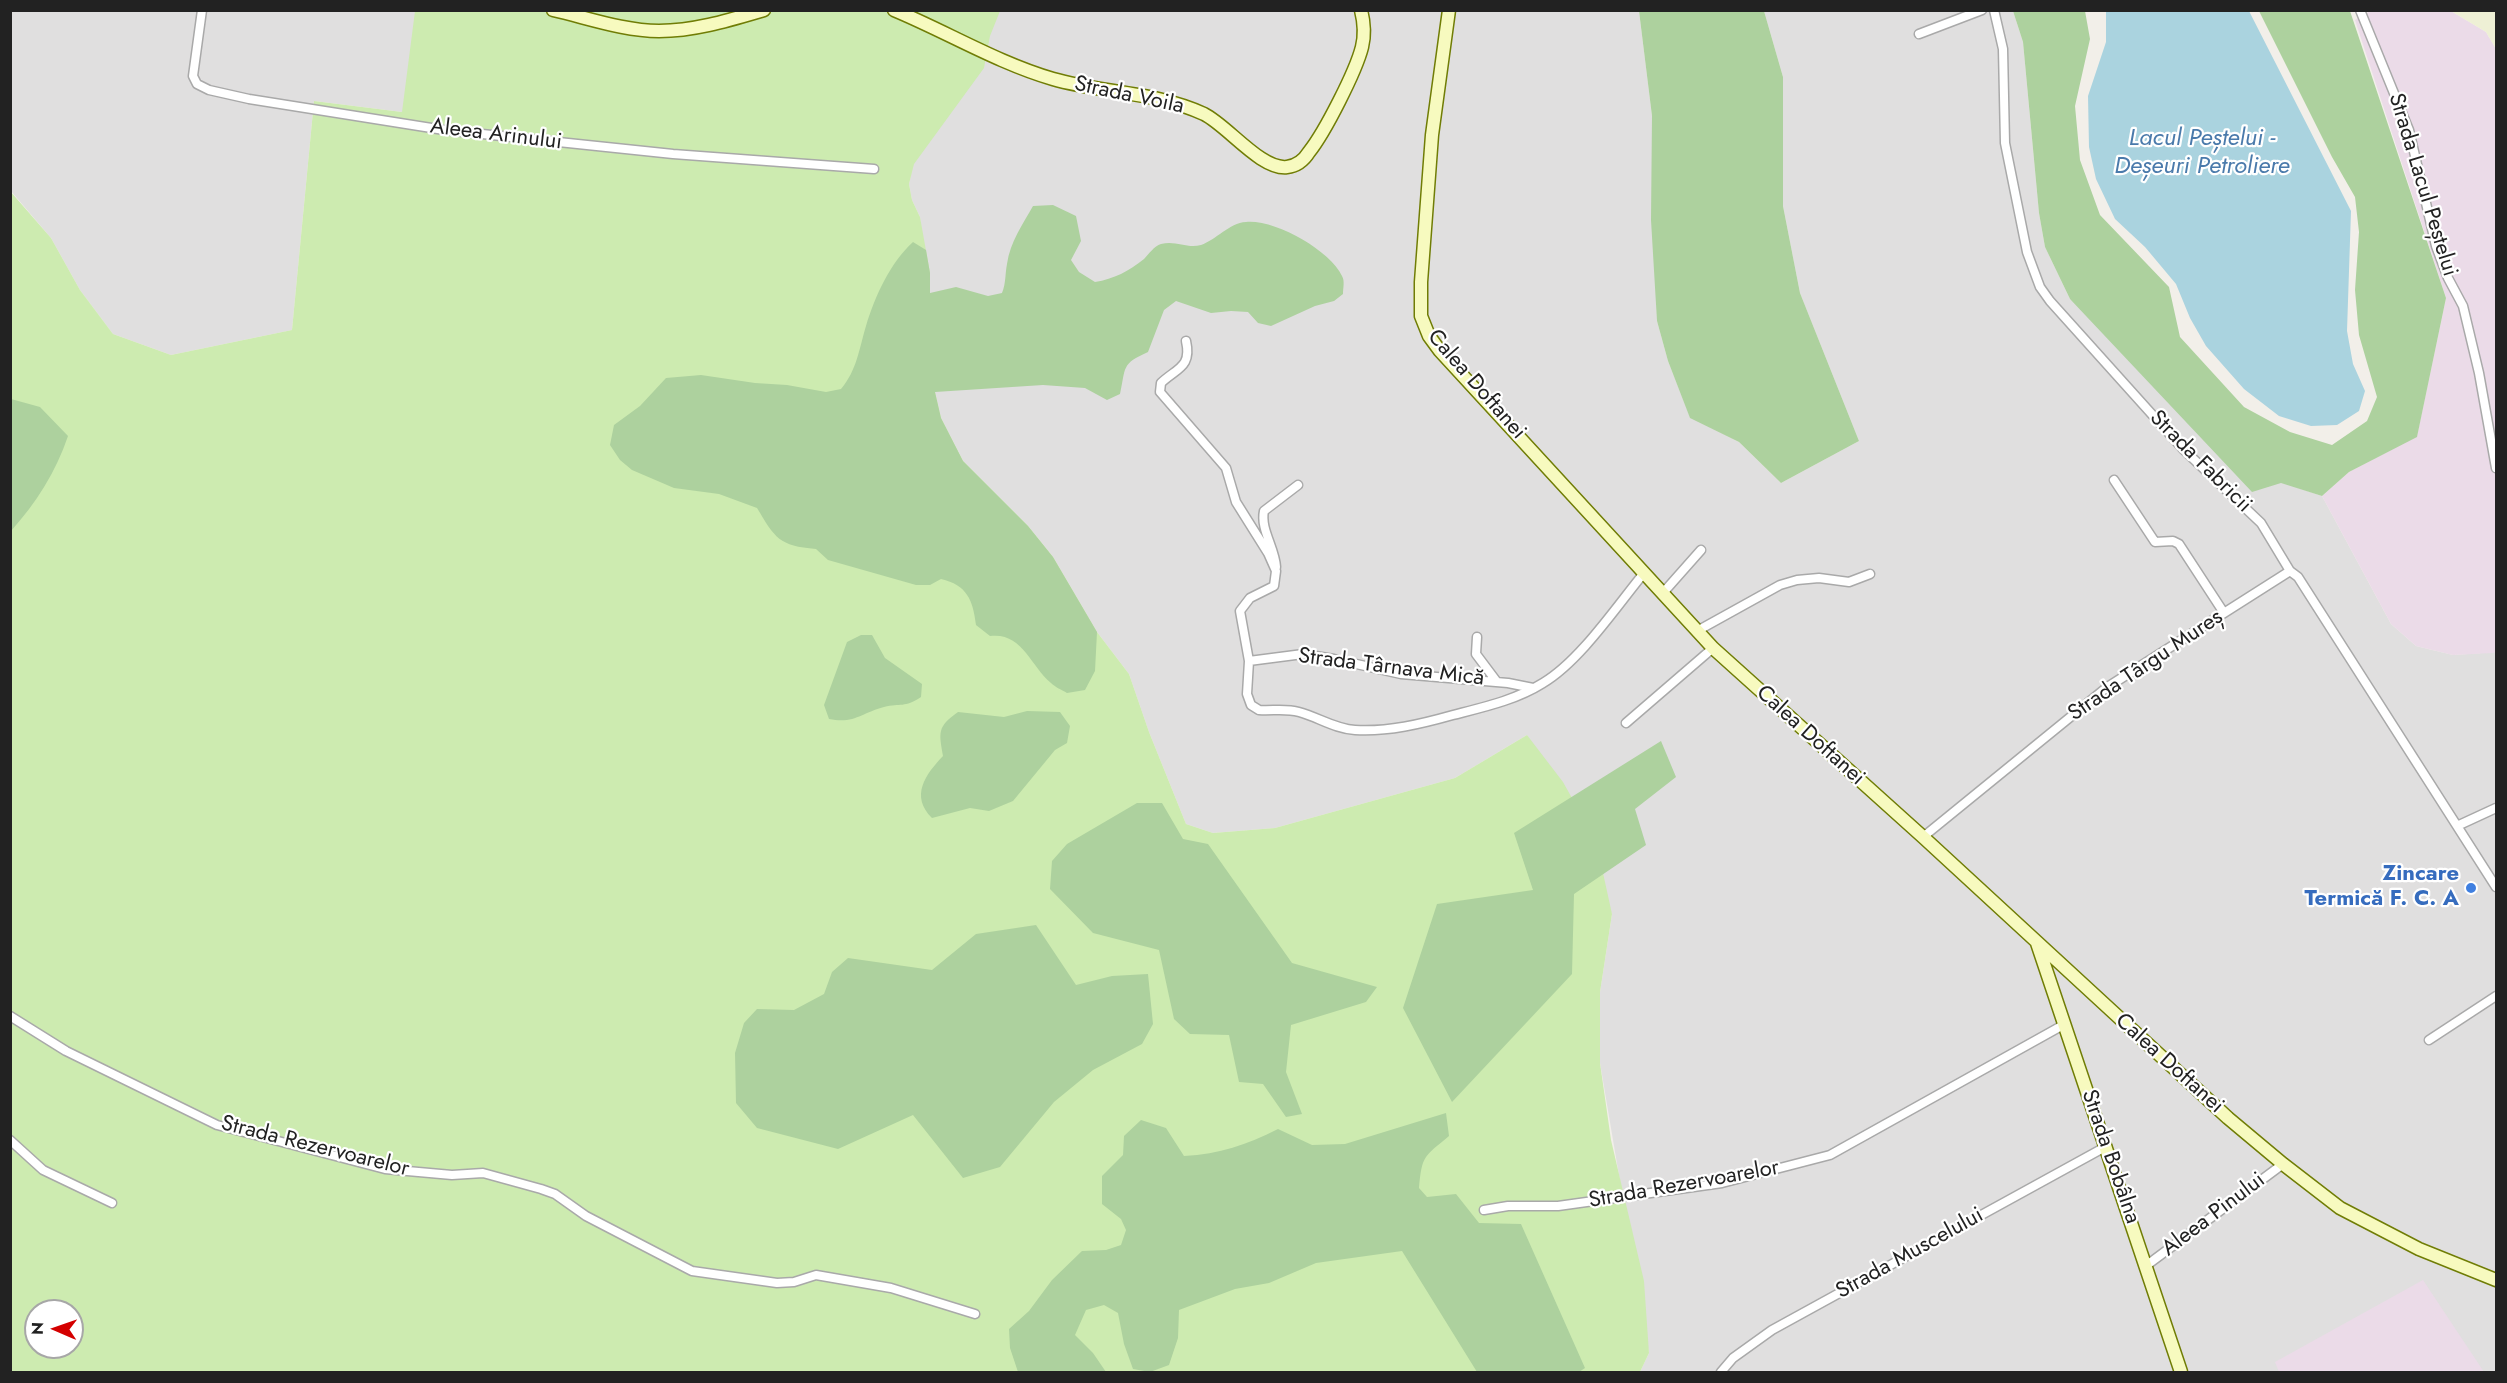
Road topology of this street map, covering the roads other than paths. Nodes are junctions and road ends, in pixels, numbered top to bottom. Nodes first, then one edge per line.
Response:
1 (202, 10) edge
2 (554, 10) edge
3 (764, 10) edge
4 (894, 10) edge
5 (1361, 10) edge
6 (1449, 10) edge
7 (1982, 10) edge
8 (1994, 10) edge
9 (2360, 10) edge
10 (1919, 34) dead end
11 (874, 170) dead end
12 (1186, 341) dead end
13 (2496, 468) edge
14 (2114, 480) dead end
15 (1298, 485) dead end
16 (1701, 550) dead end
17 (1276, 571) junction
18 (2290, 572) junction
19 (1644, 573) junction
20 (1870, 574) dead end
21 (1662, 594) junction
22 (2224, 613) junction
23 (1697, 631) junction
24 (1477, 637) dead end
25 (1713, 648) junction
26 (1249, 661) junction
27 (1497, 682) junction
28 (1533, 688) junction
29 (1626, 723) dead end
30 (2496, 808) edge
31 (2457, 826) junction
32 (1923, 837) junction
33 (2496, 887) edge
34 (2036, 942) junction
35 (2496, 996) edge
36 (10, 1016) edge
37 (2065, 1024) junction
38 (2429, 1040) dead end
39 (10, 1140) edge
40 (2107, 1146) junction
41 (2283, 1164) junction
42 (112, 1203) dead end
43 (1484, 1210) dead end
44 (2146, 1265) junction
45 (2496, 1280) edge
46 (975, 1314) dead end
47 (1721, 1372) edge
48 (2181, 1372) edge

1 - 11 street, Aleea Arinului
2 - 3 main road
4 - 5 main road, Strada Voila
6 - 19 main road, Calea Doftanei
7 - 10 street
8 - 18 street, Strada Fabricii
9 - 13 street, Strada Lacul Peștelui
12 - 17 street
14 - 22 street
15 - 17 street
16 - 21 street
17 - 26 street
18 - 22 street, Strada Târgu Mureș
18 - 31 street, Strada Fabricii
19 - 21 main road, Calea Doftanei
19 - 28 street
20 - 23 street
21 - 23 main road, Calea Doftanei
22 - 32 street, Strada Târgu Mureș
23 - 25 main road, Calea Doftanei
24 - 27 street
25 - 29 street
25 - 32 main road, Calea Doftanei
26 - 27 street, Strada Târnava Mică
26 - 28 street
27 - 28 street, Strada Târnava Mică
30 - 31 street
31 - 33 street, Strada Fabricii
32 - 34 main road, Calea Doftanei
34 - 37 main road, Strada Bobâlna
34 - 41 main road, Calea Doftanei
35 - 38 street
36 - 46 street, Strada Rezervoarelor
37 - 40 main road, Strada Bobâlna
37 - 43 street, Strada Rezervoarelor
39 - 42 street
40 - 44 main road, Strada Bobâlna
40 - 47 street, Strada Muscelului
41 - 44 street, Aleea Pinului
41 - 45 main road, Calea Doftanei
44 - 48 main road, Strada Bobâlna

